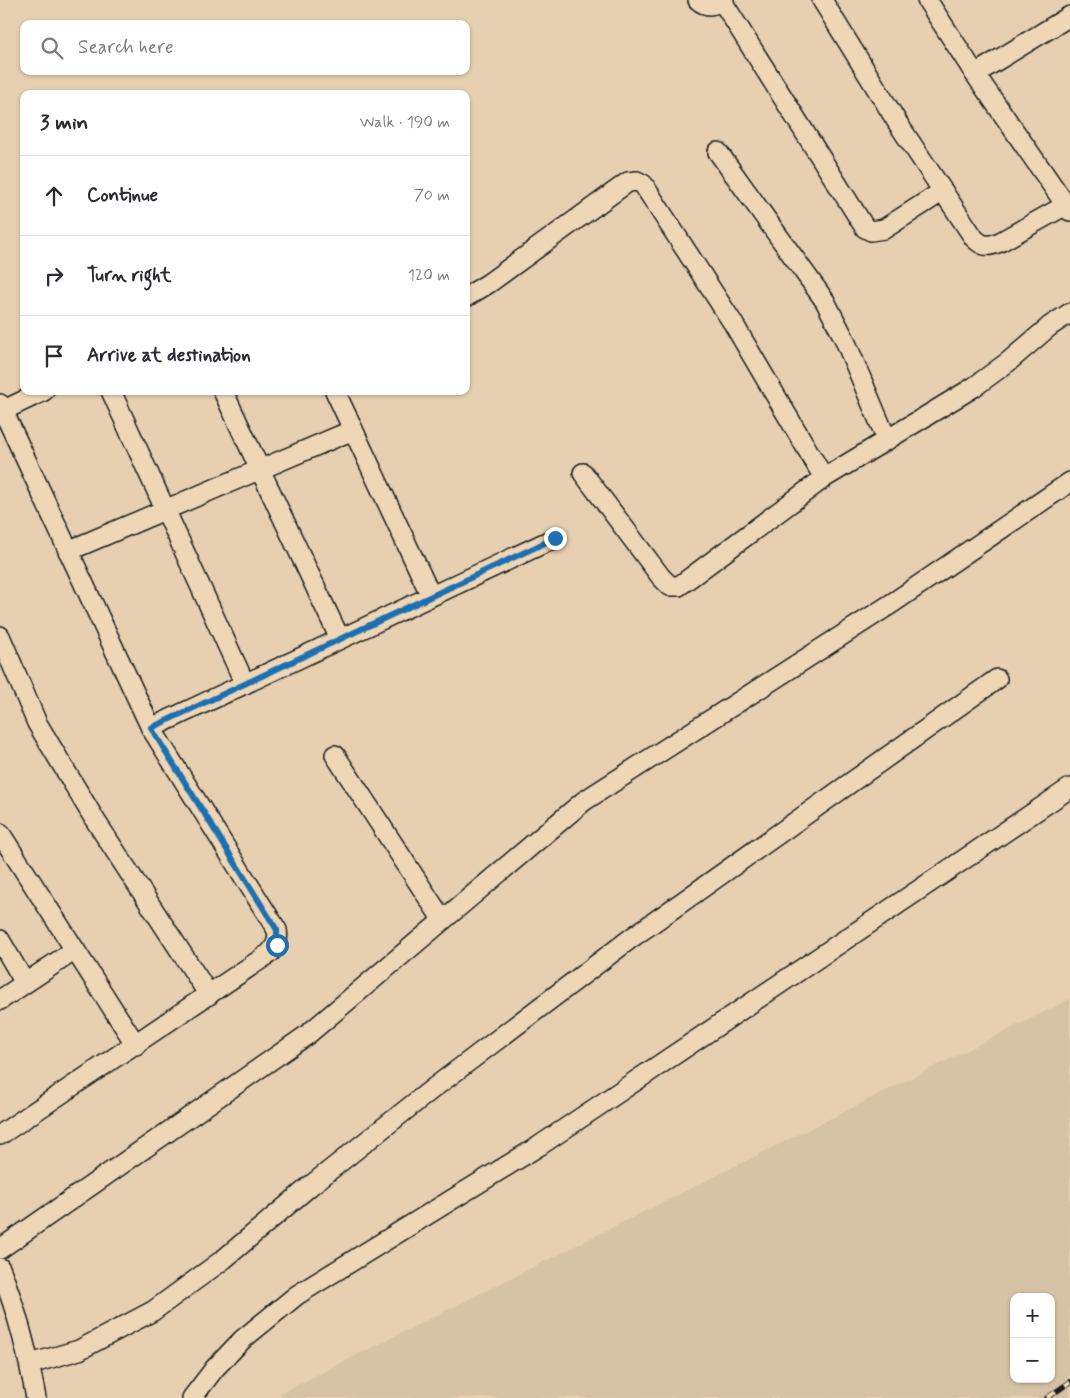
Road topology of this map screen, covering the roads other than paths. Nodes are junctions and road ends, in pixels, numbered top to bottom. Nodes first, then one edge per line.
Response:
1 (698, 0) edge
2 (822, 0) edge
3 (927, 0) edge
4 (723, 1) edge
5 (1070, 16) edge
6 (975, 74) junction
7 (718, 152) dead end
8 (942, 191) junction
9 (1068, 208) edge
10 (470, 294) edge
11 (1070, 313) edge
12 (34, 395) edge
13 (113, 395) edge
14 (225, 395) edge
15 (337, 395) edge
16 (2, 407) edge
17 (353, 430) junction
18 (887, 440) junction
19 (260, 470) junction
20 (583, 473) dead end
21 (824, 478) junction
22 (1070, 482) edge
23 (165, 510) junction
24 (555, 538) dead end
25 (68, 551) junction
26 (431, 596) junction
27 (0, 636) edge
28 (340, 639) junction
29 (997, 679) dead end
30 (245, 684) junction
31 (151, 728) junction
32 (334, 755) dead end
33 (1070, 788) edge
34 (0, 833) edge
35 (442, 919) junction
36 (0, 940) edge
37 (75, 950) junction
38 (25, 983) junction
39 (209, 995) junction
40 (0, 1000) edge
41 (136, 1045) junction
42 (0, 1135) edge
43 (0, 1248) edge
44 (0, 1268) edge
45 (30, 1364) junction
46 (36, 1398) edge
47 (192, 1398) edge

1 - 4 street
2 - 8 street
3 - 6 street
4 - 8 street
5 - 6 street
6 - 9 street
7 - 18 street
8 - 9 street
10 - 21 street
11 - 18 street
12 - 16 street
13 - 23 street
14 - 19 street
15 - 17 street
16 - 25 street
17 - 19 street
17 - 26 street
18 - 21 street
19 - 23 street
19 - 28 street
20 - 21 street
22 - 35 street
23 - 25 street
23 - 30 street
24 - 26 street
25 - 31 street
26 - 28 street
27 - 39 street
28 - 30 street
29 - 45 street
30 - 31 street
31 - 39 street
32 - 35 street
33 - 47 street
34 - 37 street
35 - 43 street
36 - 38 street
37 - 38 street
37 - 41 street
38 - 40 street
39 - 41 street
41 - 42 street
44 - 45 street
45 - 46 street

